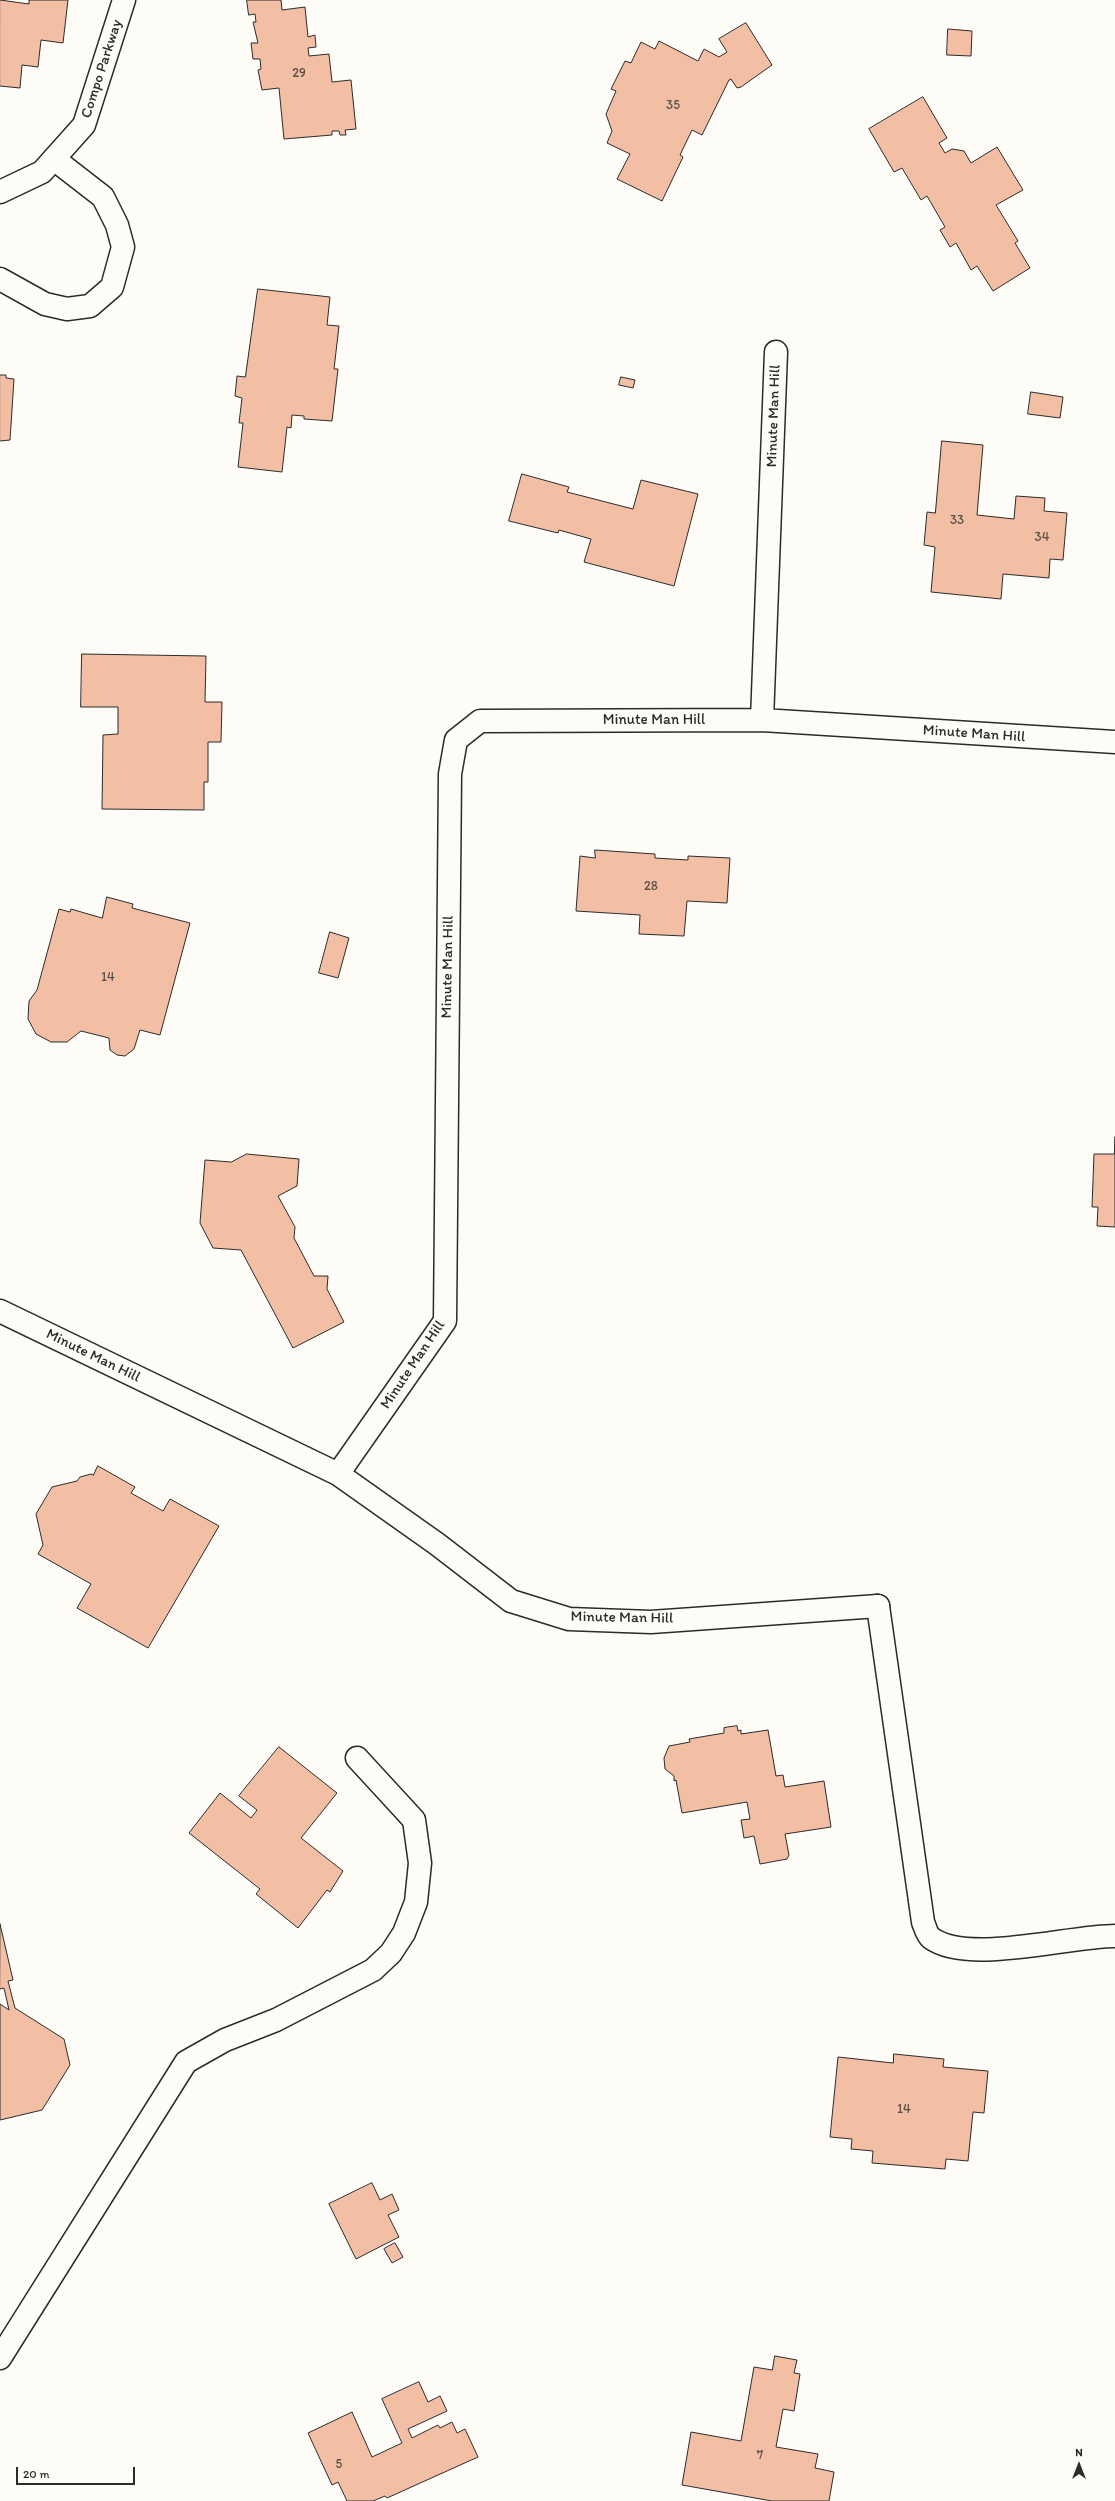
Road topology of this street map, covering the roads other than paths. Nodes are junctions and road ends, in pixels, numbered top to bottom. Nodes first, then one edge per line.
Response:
1 (124, 0) edge
2 (54, 158) junction
3 (0, 192) edge
4 (0, 279) edge
5 (776, 352) dead end
6 (762, 720) junction
7 (1115, 742) edge
8 (0, 1311) edge
9 (338, 1474) junction
10 (357, 1758) dead end
11 (1115, 1936) edge
12 (0, 2358) edge

1 - 2 street, Compo Parkway
2 - 3 street, Compo Parkway
2 - 4 street
5 - 6 street, Minute Man Hill
6 - 7 street, Minute Man Hill
6 - 9 street, Minute Man Hill
8 - 9 street, Minute Man Hill
9 - 11 street, Minute Man Hill
10 - 12 street

